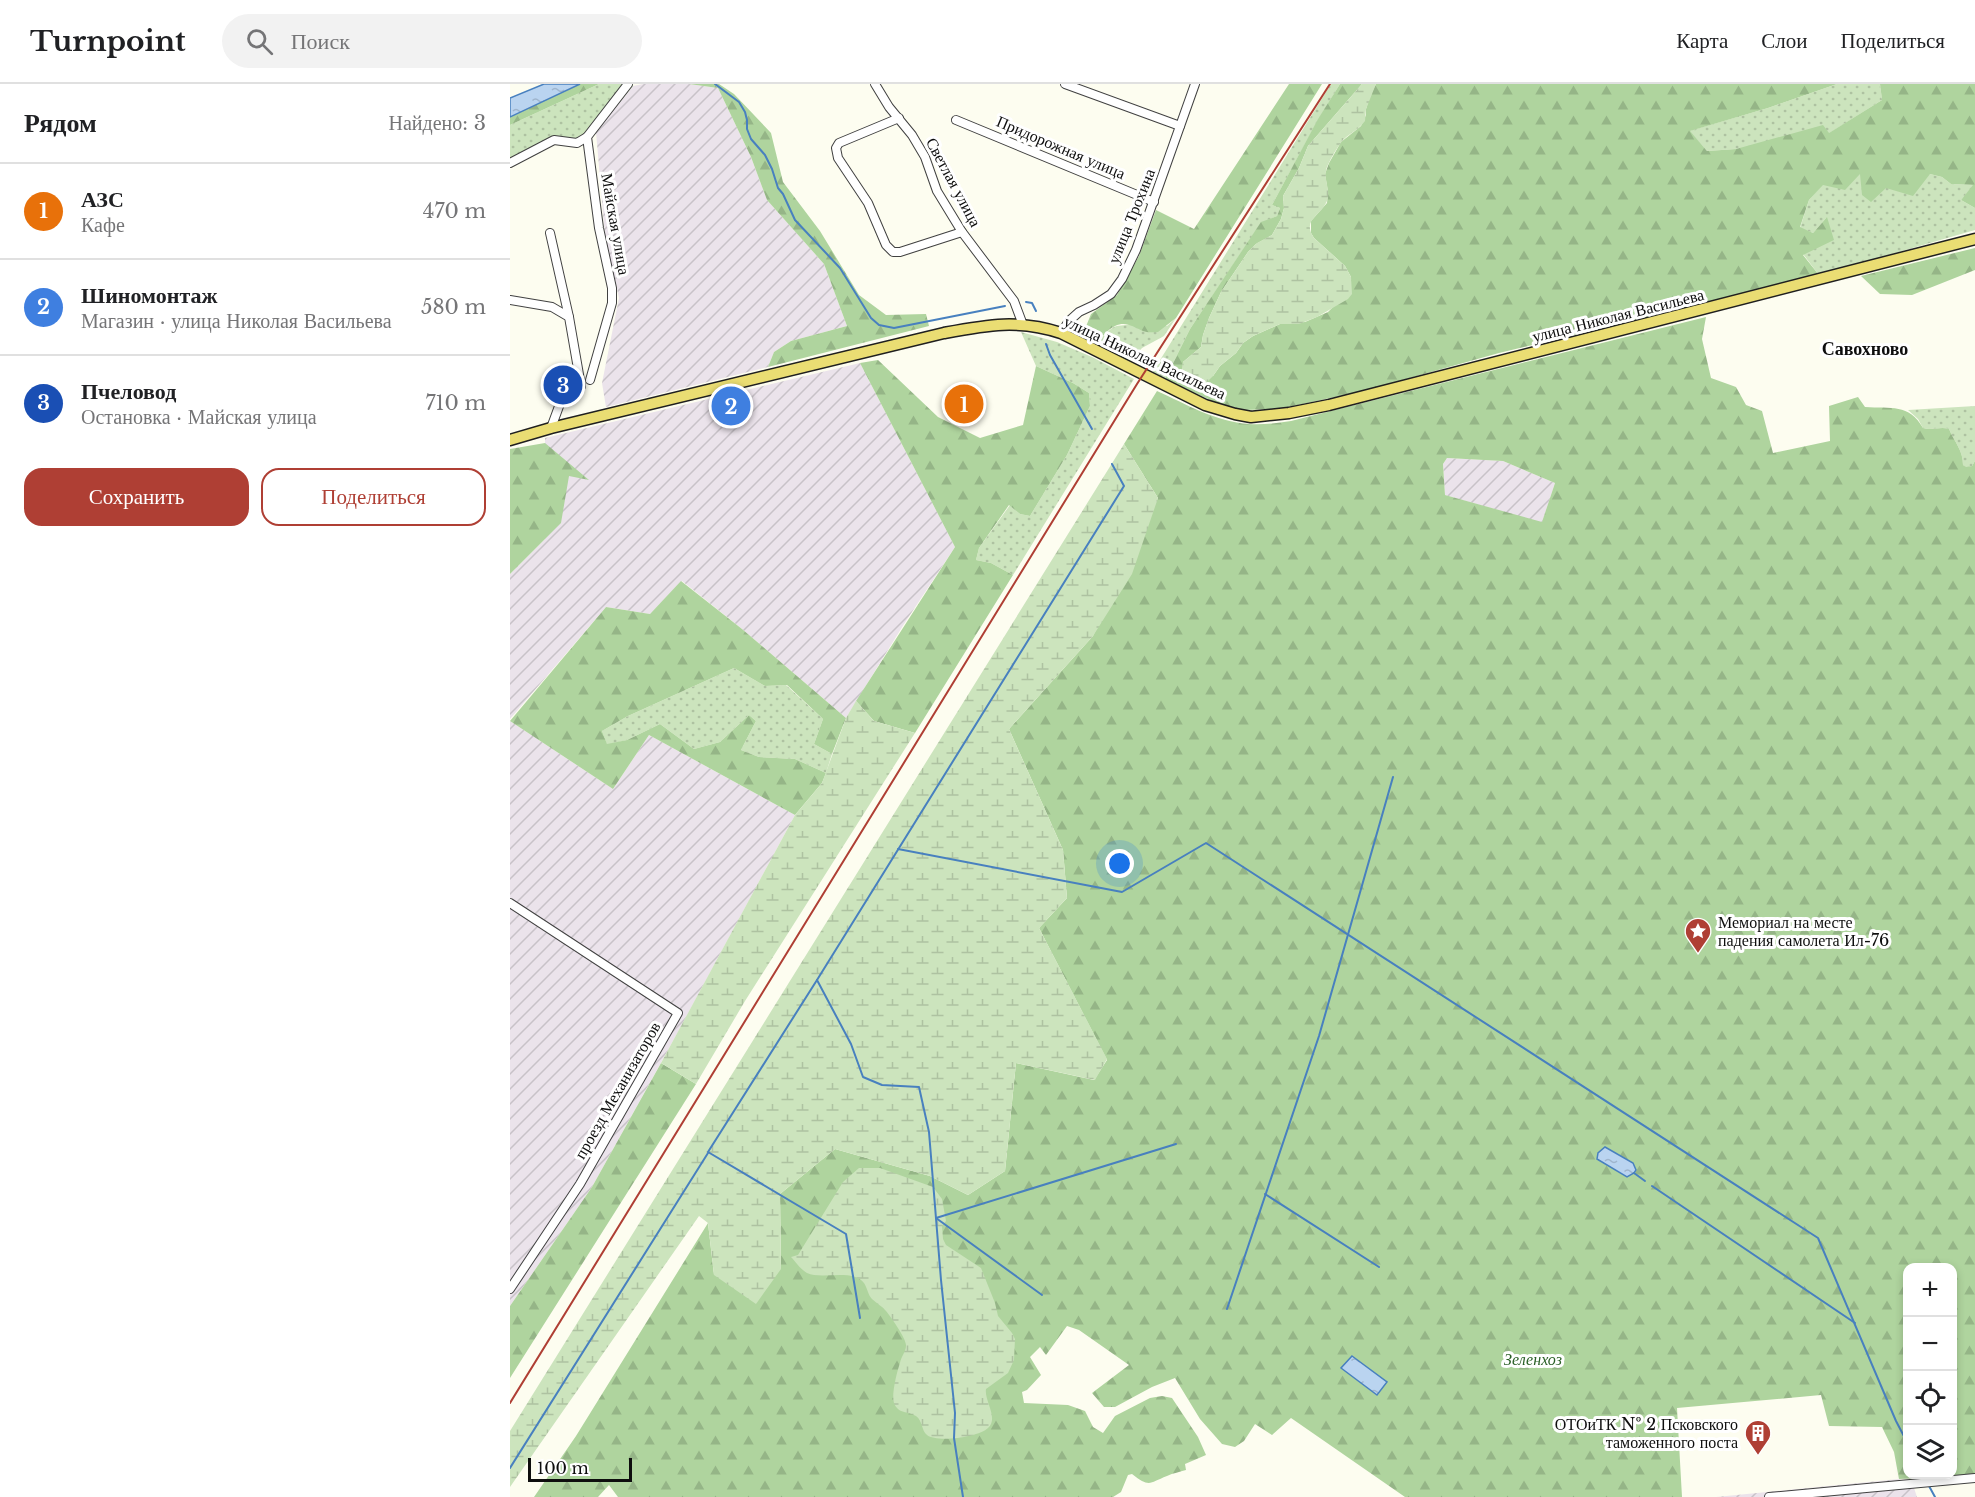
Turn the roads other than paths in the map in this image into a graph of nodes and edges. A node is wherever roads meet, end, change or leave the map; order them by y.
1 (628, 84) edge
2 (875, 84) edge
3 (1065, 84) edge
4 (1195, 84) edge
5 (899, 118) junction
6 (956, 120) dead end
7 (1180, 126) junction
8 (587, 137) junction
9 (510, 163) edge
10 (1154, 202) junction
11 (962, 232) junction
12 (550, 233) dead end
13 (1975, 239) edge
14 (510, 300) edge
15 (569, 317) junction
16 (1023, 325) junction
17 (1061, 333) junction
18 (590, 380) dead end
19 (550, 428) junction
20 (510, 440) edge
21 (510, 903) edge
22 (510, 1288) edge
23 (1975, 1478) edge
24 (1769, 1497) edge

1 - 8 street
2 - 5 street, Светлая улица
3 - 7 street
4 - 7 street, улица Трохина
5 - 11 street, Светлая улица
5 - 11 street
6 - 10 street, Придорожная улица
7 - 10 street, улица Трохина
8 - 9 street
8 - 18 street, Майская улица
10 - 17 street, улица Трохина
11 - 16 street, Светлая улица
12 - 15 street
13 - 17 main road, улица Николая Васильева
14 - 15 street
15 - 19 street
16 - 17 main road, улица Николая Васильева
16 - 19 main road, улица Николая Васильева
19 - 20 main road, улица Николая Васильева
21 - 22 street, проезд Механизаторов
23 - 24 street

